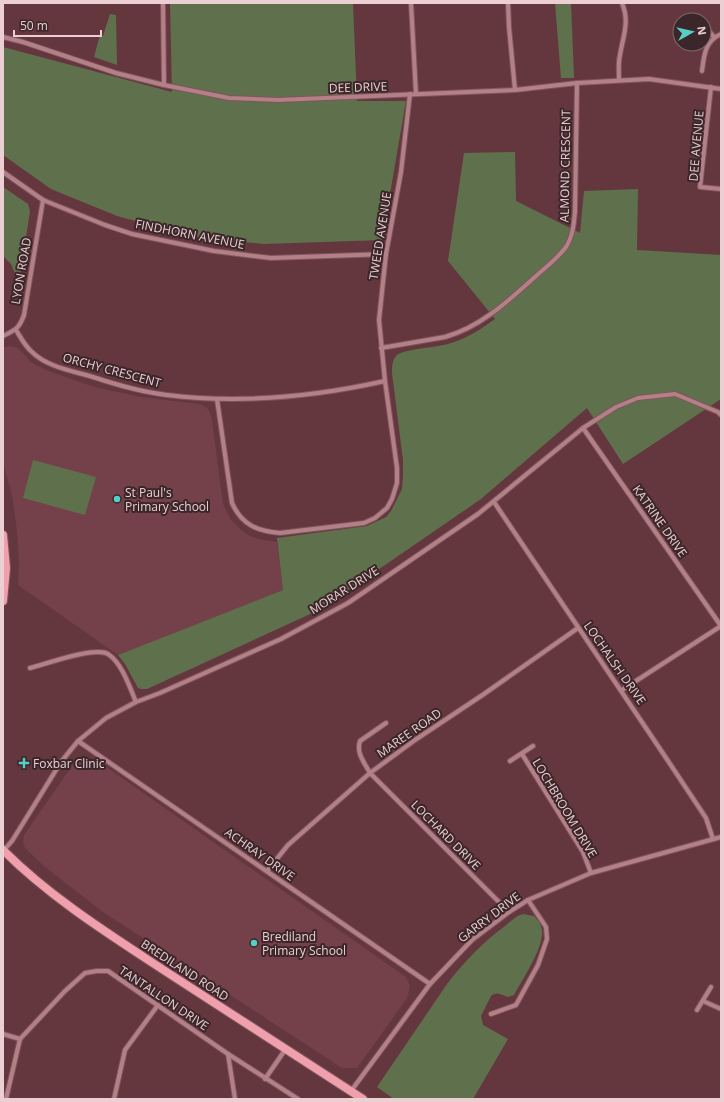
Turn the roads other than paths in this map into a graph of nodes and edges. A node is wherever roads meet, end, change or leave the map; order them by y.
1 (163, 3) edge
2 (411, 3) edge
3 (508, 3) edge
4 (622, 3) edge
5 (721, 34) edge
6 (712, 35) edge
7 (3, 36) edge
8 (714, 37) junction
9 (702, 71) dead end
10 (619, 80) junction
11 (577, 83) junction
12 (164, 86) junction
13 (711, 87) junction
14 (721, 89) edge
15 (515, 90) junction
16 (410, 94) junction
17 (416, 94) junction
18 (3, 172) edge
19 (721, 189) edge
20 (43, 200) junction
21 (386, 254) junction
22 (16, 330) junction
23 (3, 336) edge
24 (381, 348) junction
25 (385, 381) junction
26 (217, 399) junction
27 (721, 415) edge
28 (583, 428) junction
29 (494, 502) junction
30 (3, 535) edge
31 (3, 601) edge
32 (721, 626) edge
33 (578, 628) junction
34 (30, 668) dead end
35 (622, 690) junction
36 (136, 702) junction
37 (386, 723) dead end
38 (78, 741) junction
39 (533, 746) dead end
40 (522, 754) junction
41 (510, 761) dead end
42 (370, 773) junction
43 (721, 837) edge
44 (713, 839) junction
45 (3, 850) edge
46 (267, 871) junction
47 (591, 873) junction
48 (528, 900) junction
49 (509, 912) junction
50 (430, 984) junction
51 (711, 987) dead end
52 (703, 1001) junction
53 (158, 1005) junction
54 (721, 1009) edge
55 (697, 1010) dead end
56 (491, 1014) dead end
57 (3, 1034) edge
58 (20, 1039) junction
59 (285, 1050) junction
60 (228, 1054) junction
61 (265, 1079) junction
62 (351, 1092) junction
63 (6, 1099) edge
64 (114, 1099) edge
65 (235, 1099) edge
66 (298, 1099) edge
67 (363, 1099) edge

1 - 12 street
2 - 17 street
3 - 15 street
4 - 10 street
5 - 8 street
6 - 8 street
7 - 12 street, DEE DRIVE
8 - 9 street
10 - 11 street, DEE DRIVE
10 - 13 street, DEE DRIVE
11 - 15 street, DEE DRIVE
11 - 24 street, ALMOND CRESCENT
12 - 16 street, DEE DRIVE
13 - 14 street, DEE DRIVE
13 - 19 street, DEE AVENUE
15 - 17 street, DEE DRIVE
16 - 17 street, DEE DRIVE
16 - 21 street, TWEED AVENUE
18 - 20 street, FINDHORN AVENUE
20 - 21 street, FINDHORN AVENUE
20 - 22 street, LYON ROAD
21 - 24 street, TWEED AVENUE
22 - 23 street
22 - 26 street, ORCHY CRESCENT
24 - 25 street, TWEED AVENUE
25 - 26 street, ORCHY CRESCENT
25 - 26 street, TWEED AVENUE
27 - 28 street, MORAR DRIVE
28 - 29 street, MORAR DRIVE
28 - 32 street, KATRINE DRIVE
29 - 33 street, LOCHALSH DRIVE
29 - 36 street, MORAR DRIVE
30 - 31 street
32 - 35 street
33 - 35 street, LOCHALSH DRIVE
33 - 42 street, MAREE ROAD
34 - 36 street
35 - 44 street, LOCHALSH DRIVE
36 - 38 street, MORAR DRIVE
37 - 42 street, LOCHARD DRIVE
38 - 45 street, MORAR DRIVE
38 - 46 street, ACHRAY DRIVE
39 - 40 street, LOCHBROOM DRIVE
40 - 41 street, LOCHBROOM DRIVE
40 - 47 street, LOCHBROOM DRIVE
42 - 46 street, MAREE ROAD
42 - 49 street, LOCHARD DRIVE
43 - 44 street, GARRY DRIVE
44 - 47 street, GARRY DRIVE
45 - 59 street, BREDILAND ROAD
46 - 50 street, ACHRAY DRIVE
47 - 48 street, GARRY DRIVE
48 - 49 street, GARRY DRIVE
48 - 56 street
49 - 50 street, GARRY DRIVE
50 - 62 street, GARRY DRIVE
51 - 52 street
52 - 54 street
52 - 55 street
53 - 58 street, TANTALLON DRIVE
53 - 60 street, TANTALLON DRIVE
53 - 64 street
57 - 58 street
58 - 63 street
59 - 61 street
59 - 62 street, BREDILAND ROAD
60 - 61 street, TANTALLON DRIVE
60 - 65 street
61 - 66 street, TANTALLON DRIVE
62 - 67 street, BREDILAND ROAD

